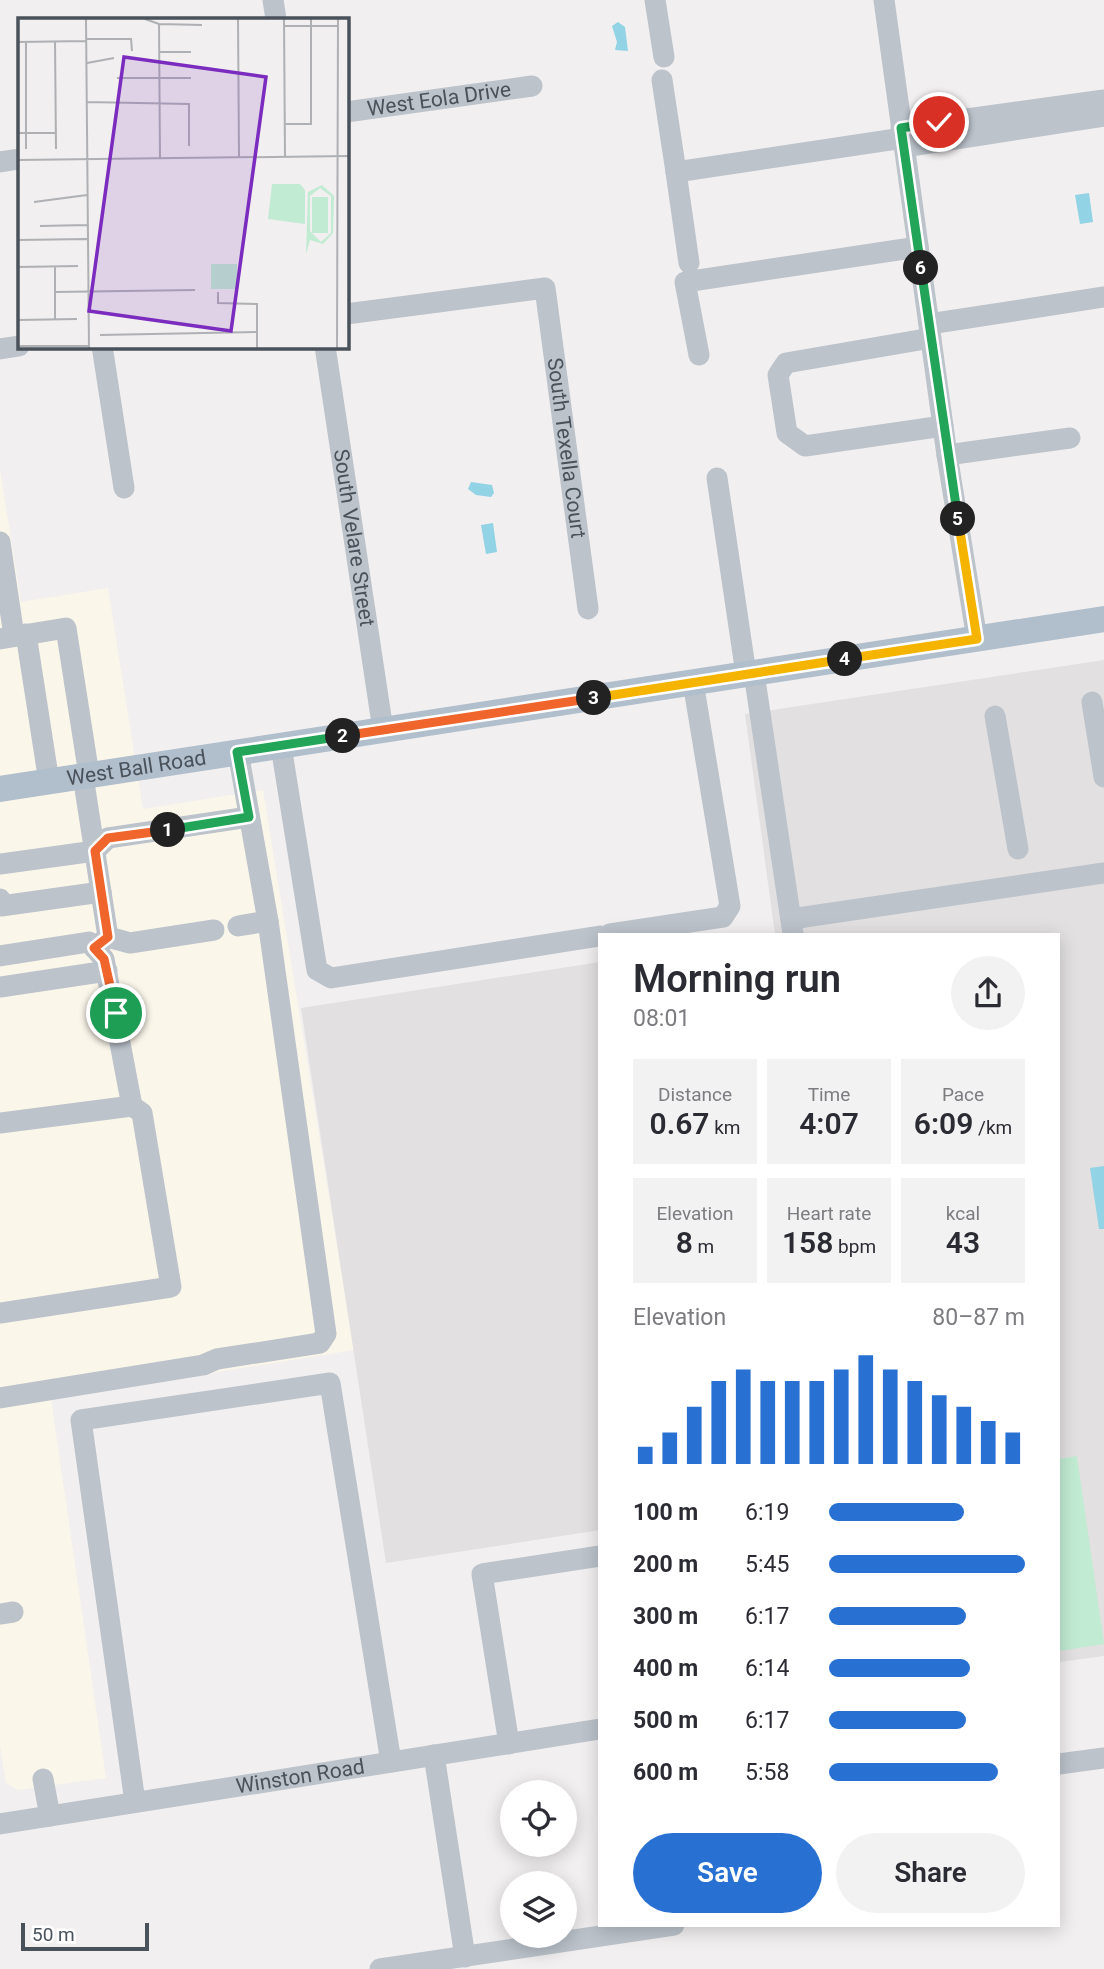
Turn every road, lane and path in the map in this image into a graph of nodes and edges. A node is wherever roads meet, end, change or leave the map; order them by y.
1 (273, 0) edge
2 (655, 0) edge
3 (884, 0) edge
4 (276, 18) edge
5 (664, 57) dead end
6 (662, 80) dead end
7 (532, 86) dead end
8 (1104, 100) edge
9 (348, 112) edge
10 (1104, 116) edge
11 (903, 138) junction
12 (18, 159) edge
13 (0, 162) edge
14 (676, 172) junction
15 (918, 247) junction
16 (689, 263) dead end
17 (1104, 298) edge
18 (348, 314) edge
19 (930, 331) junction
20 (18, 346) edge
21 (102, 348) edge
22 (325, 348) edge
23 (0, 349) edge
24 (699, 355) dead end
25 (943, 426) junction
26 (1070, 438) dead end
27 (947, 455) junction
28 (717, 478) dead end
29 (124, 488) dead end
30 (0, 542) edge
31 (589, 609) dead end
32 (1104, 619) edge
33 (13, 636) edge
34 (977, 639) junction
35 (750, 673) junction
36 (693, 682) junction
37 (1092, 702) dead end
38 (995, 716) dead end
39 (383, 730) junction
40 (281, 746) junction
41 (237, 752) junction
42 (86, 776) junction
43 (1104, 777) edge
44 (49, 782) junction
45 (0, 789) edge
46 (249, 817) junction
47 (1018, 849) dead end
48 (95, 851) junction
49 (0, 864) edge
50 (1104, 873) edge
51 (101, 892) junction
52 (0, 899) edge
53 (268, 921) junction
54 (238, 926) dead end
55 (792, 927) edge
56 (214, 930) dead end
57 (617, 933) edge
58 (598, 936) edge
59 (101, 942) junction
60 (0, 956) edge
61 (107, 971) junction
62 (0, 987) edge
63 (132, 1106) junction
64 (0, 1123) edge
65 (0, 1313) edge
66 (0, 1398) edge
67 (598, 1556) edge
68 (598, 1729) edge
69 (509, 1744) junction
70 (434, 1755) junction
71 (1104, 1758) edge
72 (391, 1762) junction
73 (1060, 1764) edge
74 (43, 1779) dead end
75 (135, 1802) junction
76 (50, 1816) junction
77 (0, 1824) edge
78 (661, 1927) edge
79 (465, 1957) junction
80 (380, 1969) edge

1 - 4 street
2 - 5 street
3 - 11 street
6 - 14 street
7 - 9 street, West Eola Drive
8 - 11 street
10 - 11 street
11 - 14 street
11 - 15 street
12 - 13 street
14 - 16 street
15 - 19 street
15 - 24 street
17 - 19 street
18 - 31 street, South Texella Court
19 - 25 street
19 - 25 street
20 - 23 street
21 - 29 street
22 - 39 street, South Velare Street
25 - 27 street
26 - 27 street
27 - 34 street
28 - 35 street
30 - 33 street
32 - 34 main road, West Ball Road
33 - 42 street
33 - 44 street
34 - 35 main road, West Ball Road
35 - 36 main road, West Ball Road
35 - 55 street
36 - 39 main road, West Ball Road
36 - 57 street
37 - 43 street
38 - 47 street
39 - 40 main road, West Ball Road
40 - 41 main road, West Ball Road
40 - 58 street
41 - 42 main road, West Ball Road
41 - 46 street
42 - 44 main road, West Ball Road
42 - 48 street
44 - 45 main road, West Ball Road
46 - 48 street
46 - 53 street
48 - 49 street
48 - 51 street
50 - 55 street
51 - 52 street
51 - 59 street
53 - 54 street
53 - 66 street
56 - 59 street
59 - 60 street
59 - 61 street
61 - 62 street
61 - 63 street
63 - 64 street
63 - 65 street
67 - 69 street
68 - 69 street, Winston Road
69 - 70 street, Winston Road
70 - 72 street, Winston Road
70 - 79 street
71 - 73 street
72 - 75 street, Winston Road
72 - 75 street
74 - 76 street
75 - 76 street, Winston Road
76 - 77 street, Winston Road
78 - 79 street
79 - 80 street

